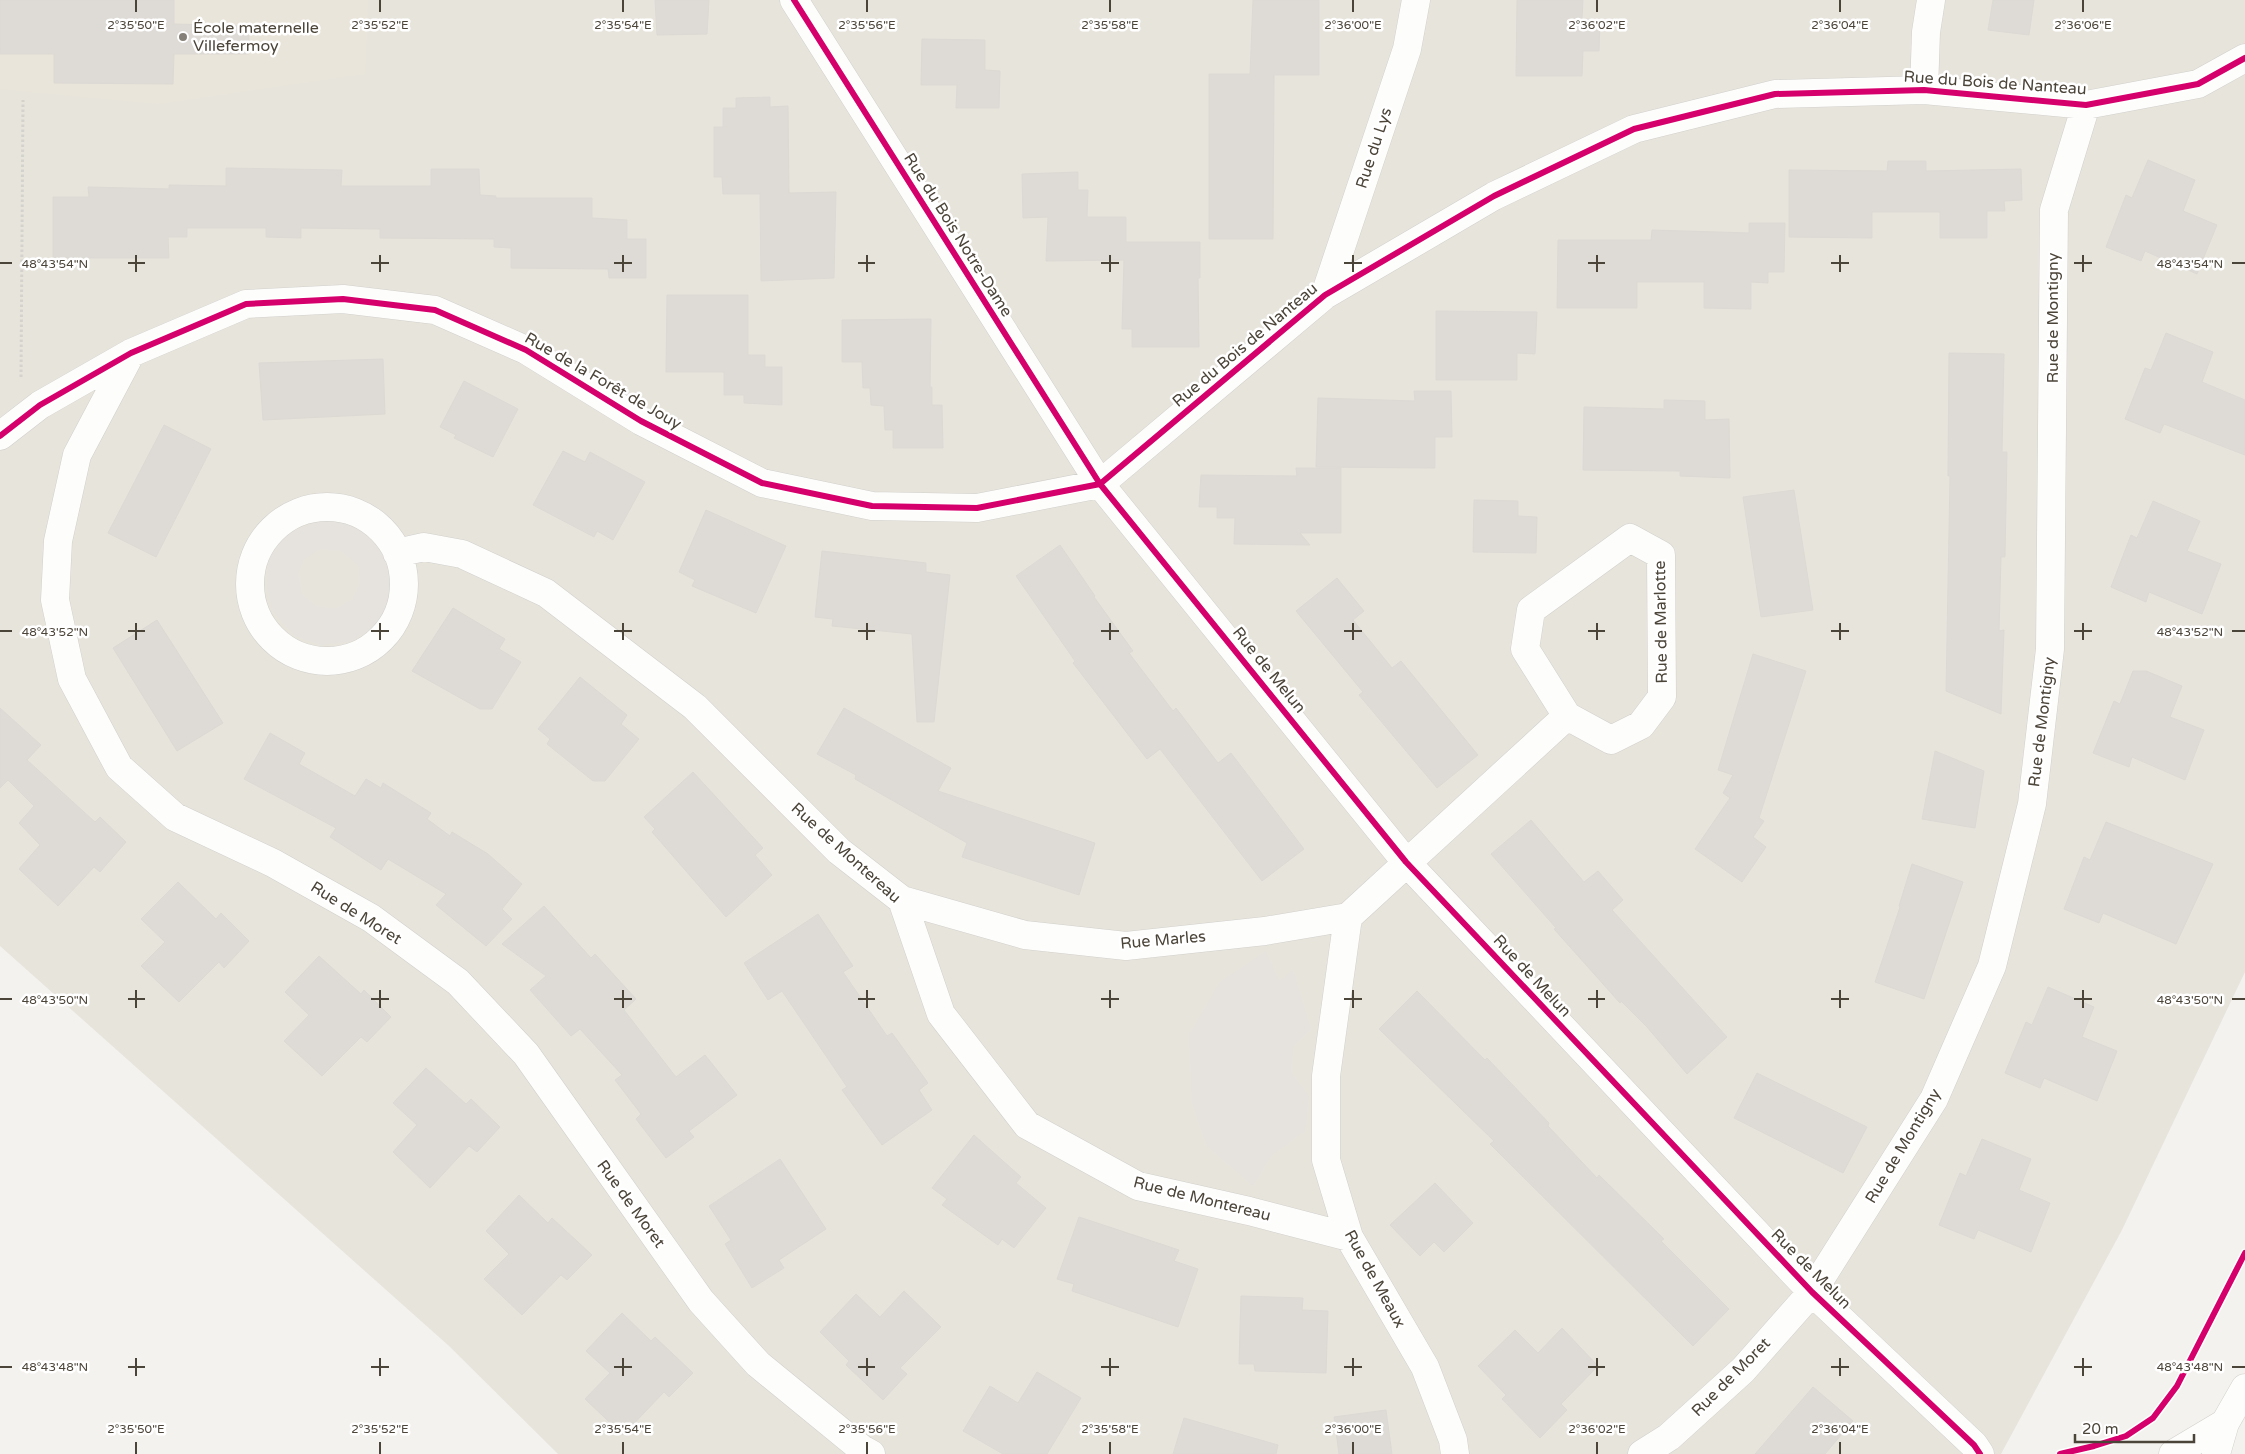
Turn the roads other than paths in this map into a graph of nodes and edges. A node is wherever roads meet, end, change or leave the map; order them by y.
1 (794, 0) edge
2 (1416, 0) edge
3 (1931, 0) edge
4 (2245, 58) edge
5 (1924, 90) junction
6 (2086, 105) junction
7 (1325, 295) junction
8 (131, 353) junction
9 (0, 436) edge
10 (1100, 484) junction
11 (398, 553) junction
12 (1567, 716) junction
13 (1406, 862) junction
14 (902, 900) junction
15 (1348, 917) junction
16 (1349, 1237) junction
17 (1812, 1292) junction
18 (2245, 1388) edge
19 (2225, 1423) junction
20 (1983, 1451) edge
21 (871, 1454) edge
22 (1455, 1454) edge
23 (1642, 1454) edge
24 (2174, 1454) edge
25 (2216, 1454) edge

1 - 10 street, Rue du Bois Notre-Dame
2 - 7 street, Rue du Lys
3 - 5 street
4 - 6 street, Rue du Bois de Nanteau
5 - 6 street, Rue du Bois de Nanteau
5 - 7 street, Rue du Bois de Nanteau
6 - 17 street, Rue de Montigny
7 - 10 street, Rue du Bois de Nanteau
8 - 9 street, Rue de la Forêt de Jouy
8 - 10 street, Rue de la Forêt de Jouy
8 - 21 street, Rue de Moret
10 - 13 street, Rue de Melun
11 - 11 street
11 - 14 street, Rue de Montereau
12 - 12 street, Rue de Marlotte
12 - 13 street
13 - 15 street
13 - 17 street, Rue de Melun
14 - 15 street, Rue Marles
14 - 16 street, Rue de Montereau
15 - 16 street, Rue de Meaux
16 - 22 street, Rue de Meaux
17 - 20 street, Rue de Melun
17 - 23 street, Rue de Moret
18 - 19 street
19 - 24 street
19 - 25 street

